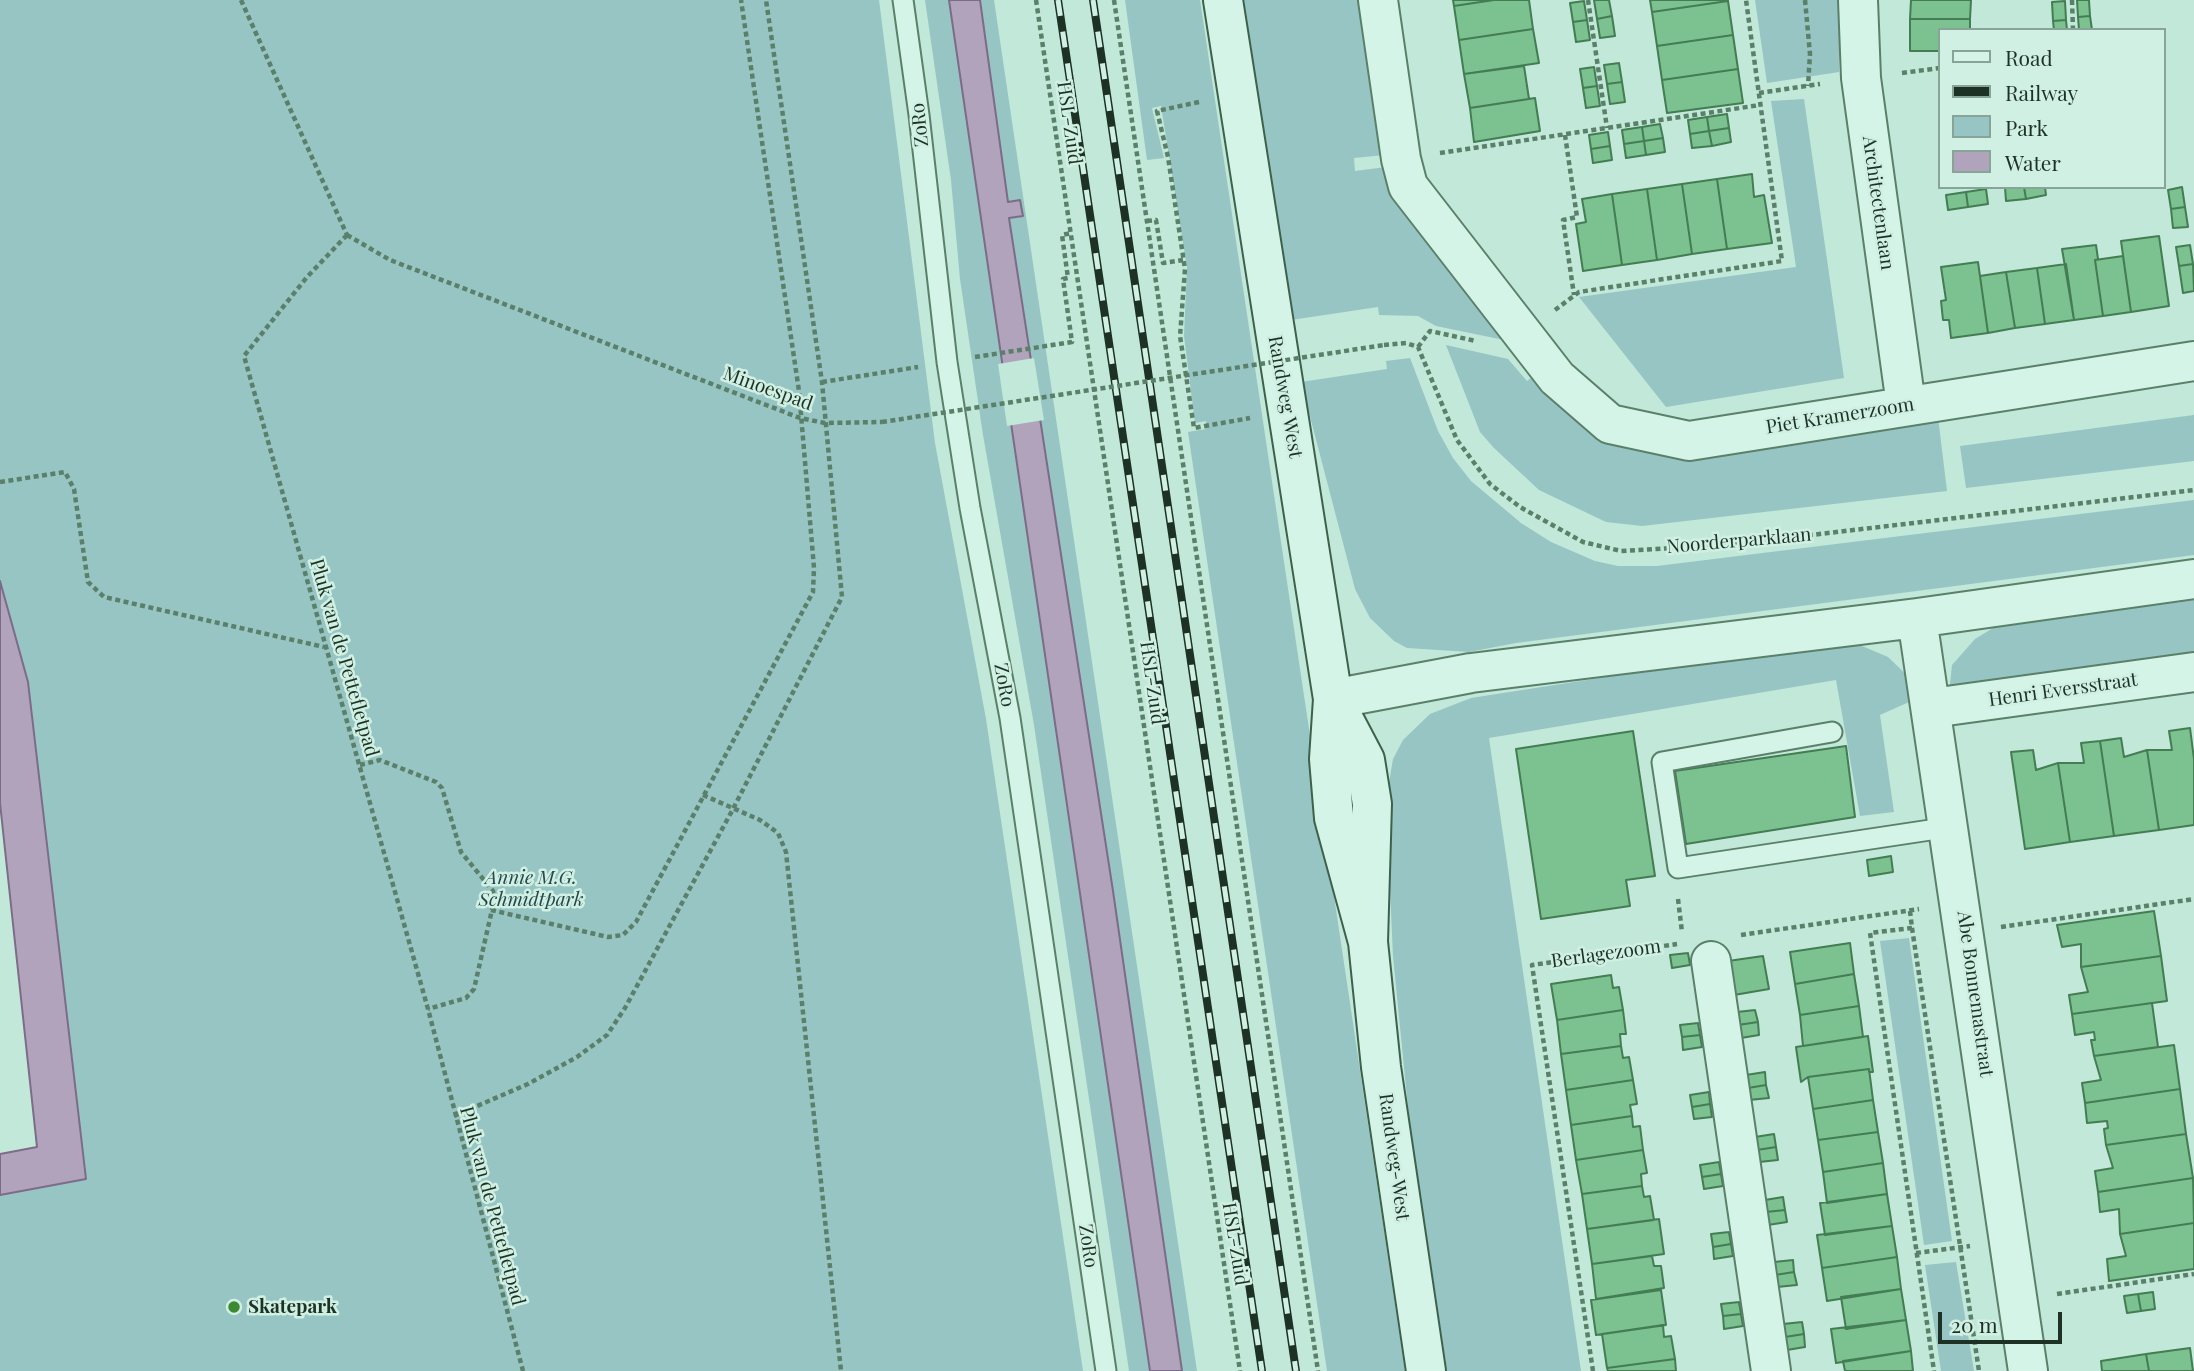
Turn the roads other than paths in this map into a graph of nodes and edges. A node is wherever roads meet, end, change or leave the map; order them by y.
1 (903, 0) edge
2 (1223, 0) edge
3 (1378, 0) edge
4 (1858, 0) edge
5 (2194, 360) edge
6 (1906, 405) junction
7 (2194, 579) edge
8 (1917, 618) junction
9 (2194, 672) edge
10 (1333, 699) junction
11 (1932, 708) junction
12 (1832, 732) dead end
13 (1950, 827) junction
14 (1368, 942) joint
15 (1710, 947) road end
16 (1106, 1371) edge
17 (1426, 1371) edge
18 (1771, 1371) edge
19 (2028, 1371) edge

1 - 16 lane, ZoRo
2 - 10 street, Randweg West
3 - 6 street, Piet Kramerzoom
4 - 6 street, Architectenlaan
5 - 6 street, Piet Kramerzoom
7 - 8 street
8 - 10 street
8 - 11 street, Abe Bonnemastraat
9 - 11 street, Henri Eversstraat
10 - 14 street, Randweg West
11 - 13 street, Abe Bonnemastraat
12 - 13 lane
13 - 19 street, Abe Bonnemastraat
14 - 17 street, Randweg-West
15 - 18 street

